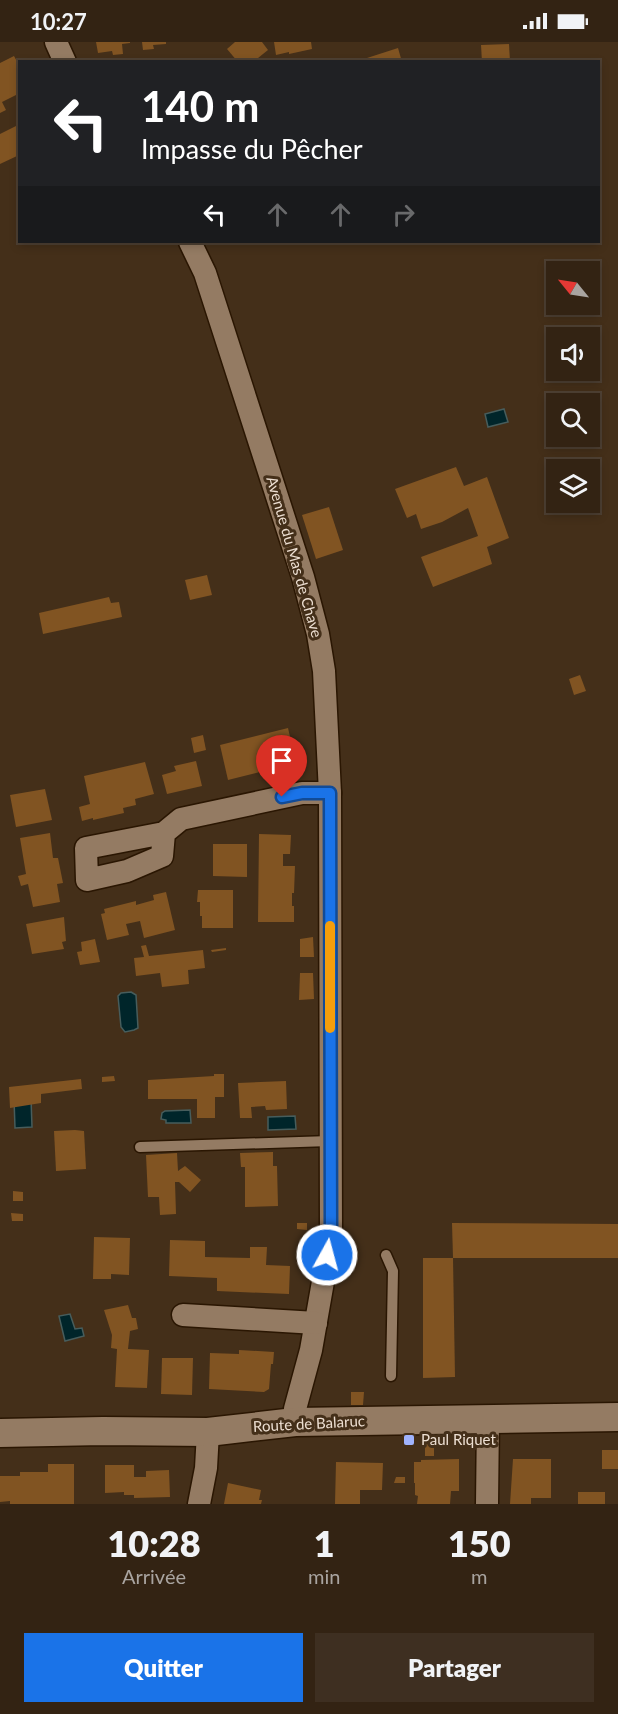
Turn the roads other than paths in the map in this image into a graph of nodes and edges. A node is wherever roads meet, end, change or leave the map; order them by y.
1 (56, 42) edge
2 (64, 60) edge
3 (190, 243) edge
4 (330, 793) junction
5 (164, 833) dead end
6 (330, 1141) junction
7 (140, 1147) dead end
8 (386, 1255) dead end
9 (183, 1315) dead end
10 (316, 1323) junction
11 (391, 1376) dead end
12 (618, 1417) edge
13 (488, 1418) junction
14 (295, 1422) junction
15 (208, 1432) junction
16 (0, 1433) edge
17 (198, 1504) edge
18 (487, 1504) edge

1 - 2 street
3 - 4 street, Avenue du Mas de Chave
4 - 5 street
4 - 6 street, Avenue du Mas de Chave
6 - 7 lane
6 - 10 street, Avenue du Mas de Chave
8 - 11 lane
9 - 10 street
10 - 14 street, Avenue du Mas de Chave
12 - 13 street, Route de Balaruc
13 - 14 street, Route de Balaruc
13 - 18 street
14 - 15 street, Route de Balaruc
15 - 16 street, Route de Balaruc
15 - 17 street

